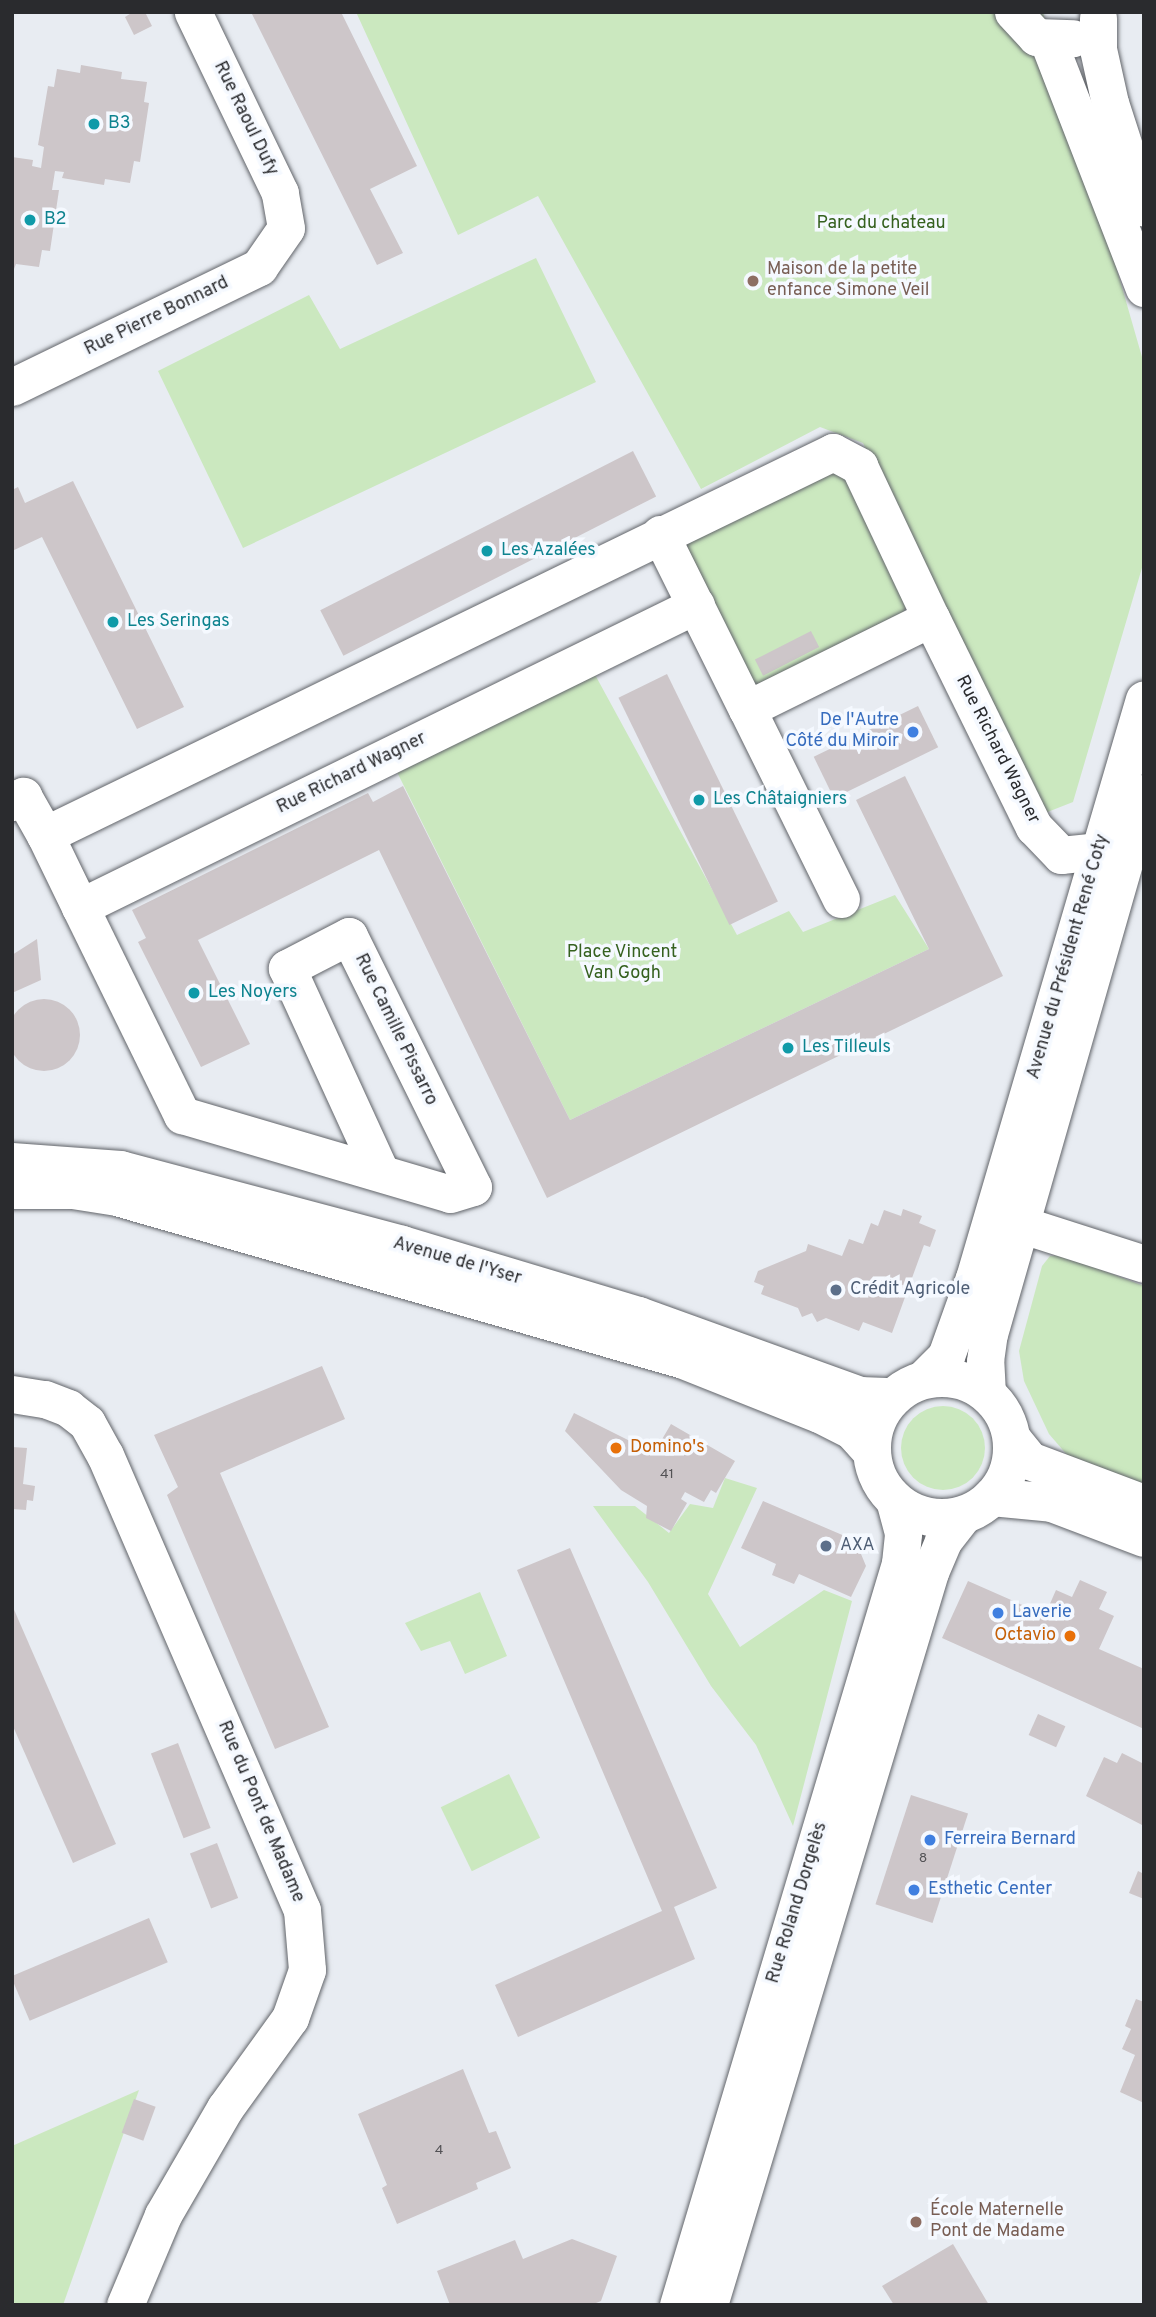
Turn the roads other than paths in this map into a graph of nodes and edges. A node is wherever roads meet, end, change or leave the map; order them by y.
1 (193, 12) edge
2 (1013, 12) edge
3 (1099, 15) edge
4 (1048, 41) junction
5 (1144, 208) edge
6 (286, 228) joint
7 (1144, 288) edge
8 (12, 387) edge
9 (660, 534) junction
10 (695, 605) junction
11 (931, 618) junction
12 (1144, 699) edge
13 (747, 709) junction
14 (1144, 793) edge
15 (12, 802) edge
16 (45, 835) junction
17 (1112, 854) junction
18 (841, 899) dead end
19 (80, 907) junction
20 (12, 1162) edge
21 (380, 1171) junction
22 (12, 1190) edge
23 (1008, 1219) junction
24 (1144, 1264) edge
25 (907, 1389) junction
26 (12, 1394) edge
27 (987, 1394) junction
28 (1012, 1439) junction
29 (872, 1451) junction
30 (894, 1499) junction
31 (1144, 1504) edge
32 (978, 1506) junction
33 (1144, 1538) edge
34 (125, 2305) edge
35 (678, 2305) edge
36 (709, 2305) edge

1 - 6 street, Rue Raoul Dufy
2 - 4 street
3 - 4 street
3 - 5 street
4 - 7 street
6 - 8 street, Rue Pierre Bonnard
9 - 10 street
9 - 11 street, Rue Richard Wagner
9 - 16 street, Rue Richard Wagner
10 - 13 street
10 - 19 street, Rue Richard Wagner
11 - 13 street
11 - 17 street, Rue Richard Wagner
12 - 17 street, Avenue du Président René Coty
13 - 18 street
14 - 17 street, Avenue du Président René Coty
15 - 16 street
16 - 19 street
17 - 23 street, Avenue du Président René Coty
19 - 21 street, Rue Camille Pissarro
20 - 25 main road, Avenue de l'Yser
21 - 21 street, Rue Camille Pissarro
22 - 29 main road, Avenue de l'Yser
23 - 24 street
23 - 25 street, Avenue du Président René Coty
23 - 27 street, Avenue du Président René Coty
25 - 27 main road
25 - 29 main road
26 - 34 street, Rue du Pont de Madame
27 - 28 main road
28 - 31 main road
28 - 32 main road
29 - 30 main road
30 - 32 main road
30 - 35 street, Rue Roland Dorgelès
32 - 33 main road
32 - 36 street, Rue Roland Dorgelès

